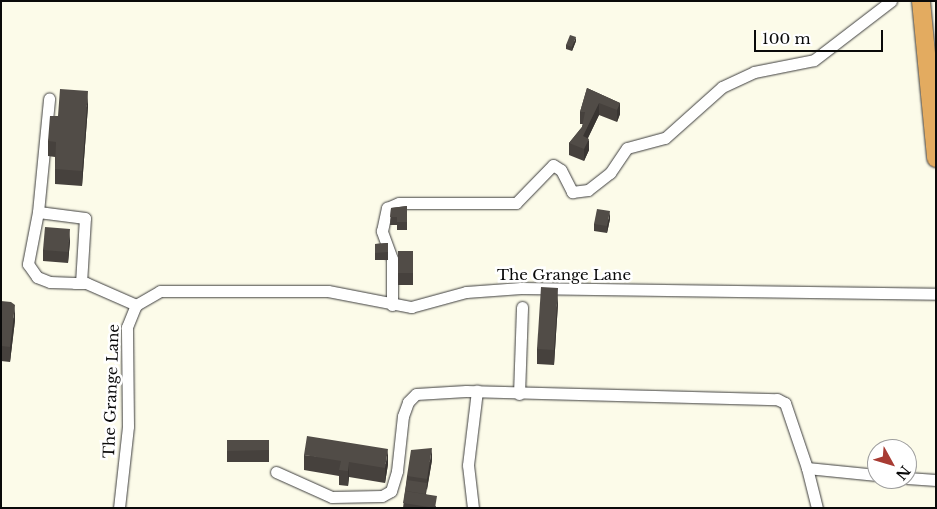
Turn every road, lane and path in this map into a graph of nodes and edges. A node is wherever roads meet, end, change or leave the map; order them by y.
1 (891, 1) edge
2 (921, 1) edge
3 (49, 99) dead end
4 (936, 158) edge
5 (38, 212) junction
6 (81, 283) junction
7 (936, 294) edge
8 (136, 305) junction
9 (392, 305) junction
10 (522, 306) dead end
11 (477, 391) junction
12 (519, 394) junction
13 (807, 468) junction
14 (276, 472) dead end
15 (867, 474) edge
16 (917, 479) edge
17 (936, 480) edge
18 (119, 508) edge
19 (472, 508) edge
20 (817, 508) edge

1 - 9 street
2 - 4 highway
3 - 5 street
5 - 6 street
5 - 6 street
6 - 8 street
7 - 9 street, The Grange Lane
8 - 9 street, The Grange Lane
8 - 18 street, The Grange Lane
10 - 12 street
11 - 12 street
11 - 14 street
11 - 19 street
12 - 13 street
13 - 15 street
13 - 20 street
16 - 17 street

